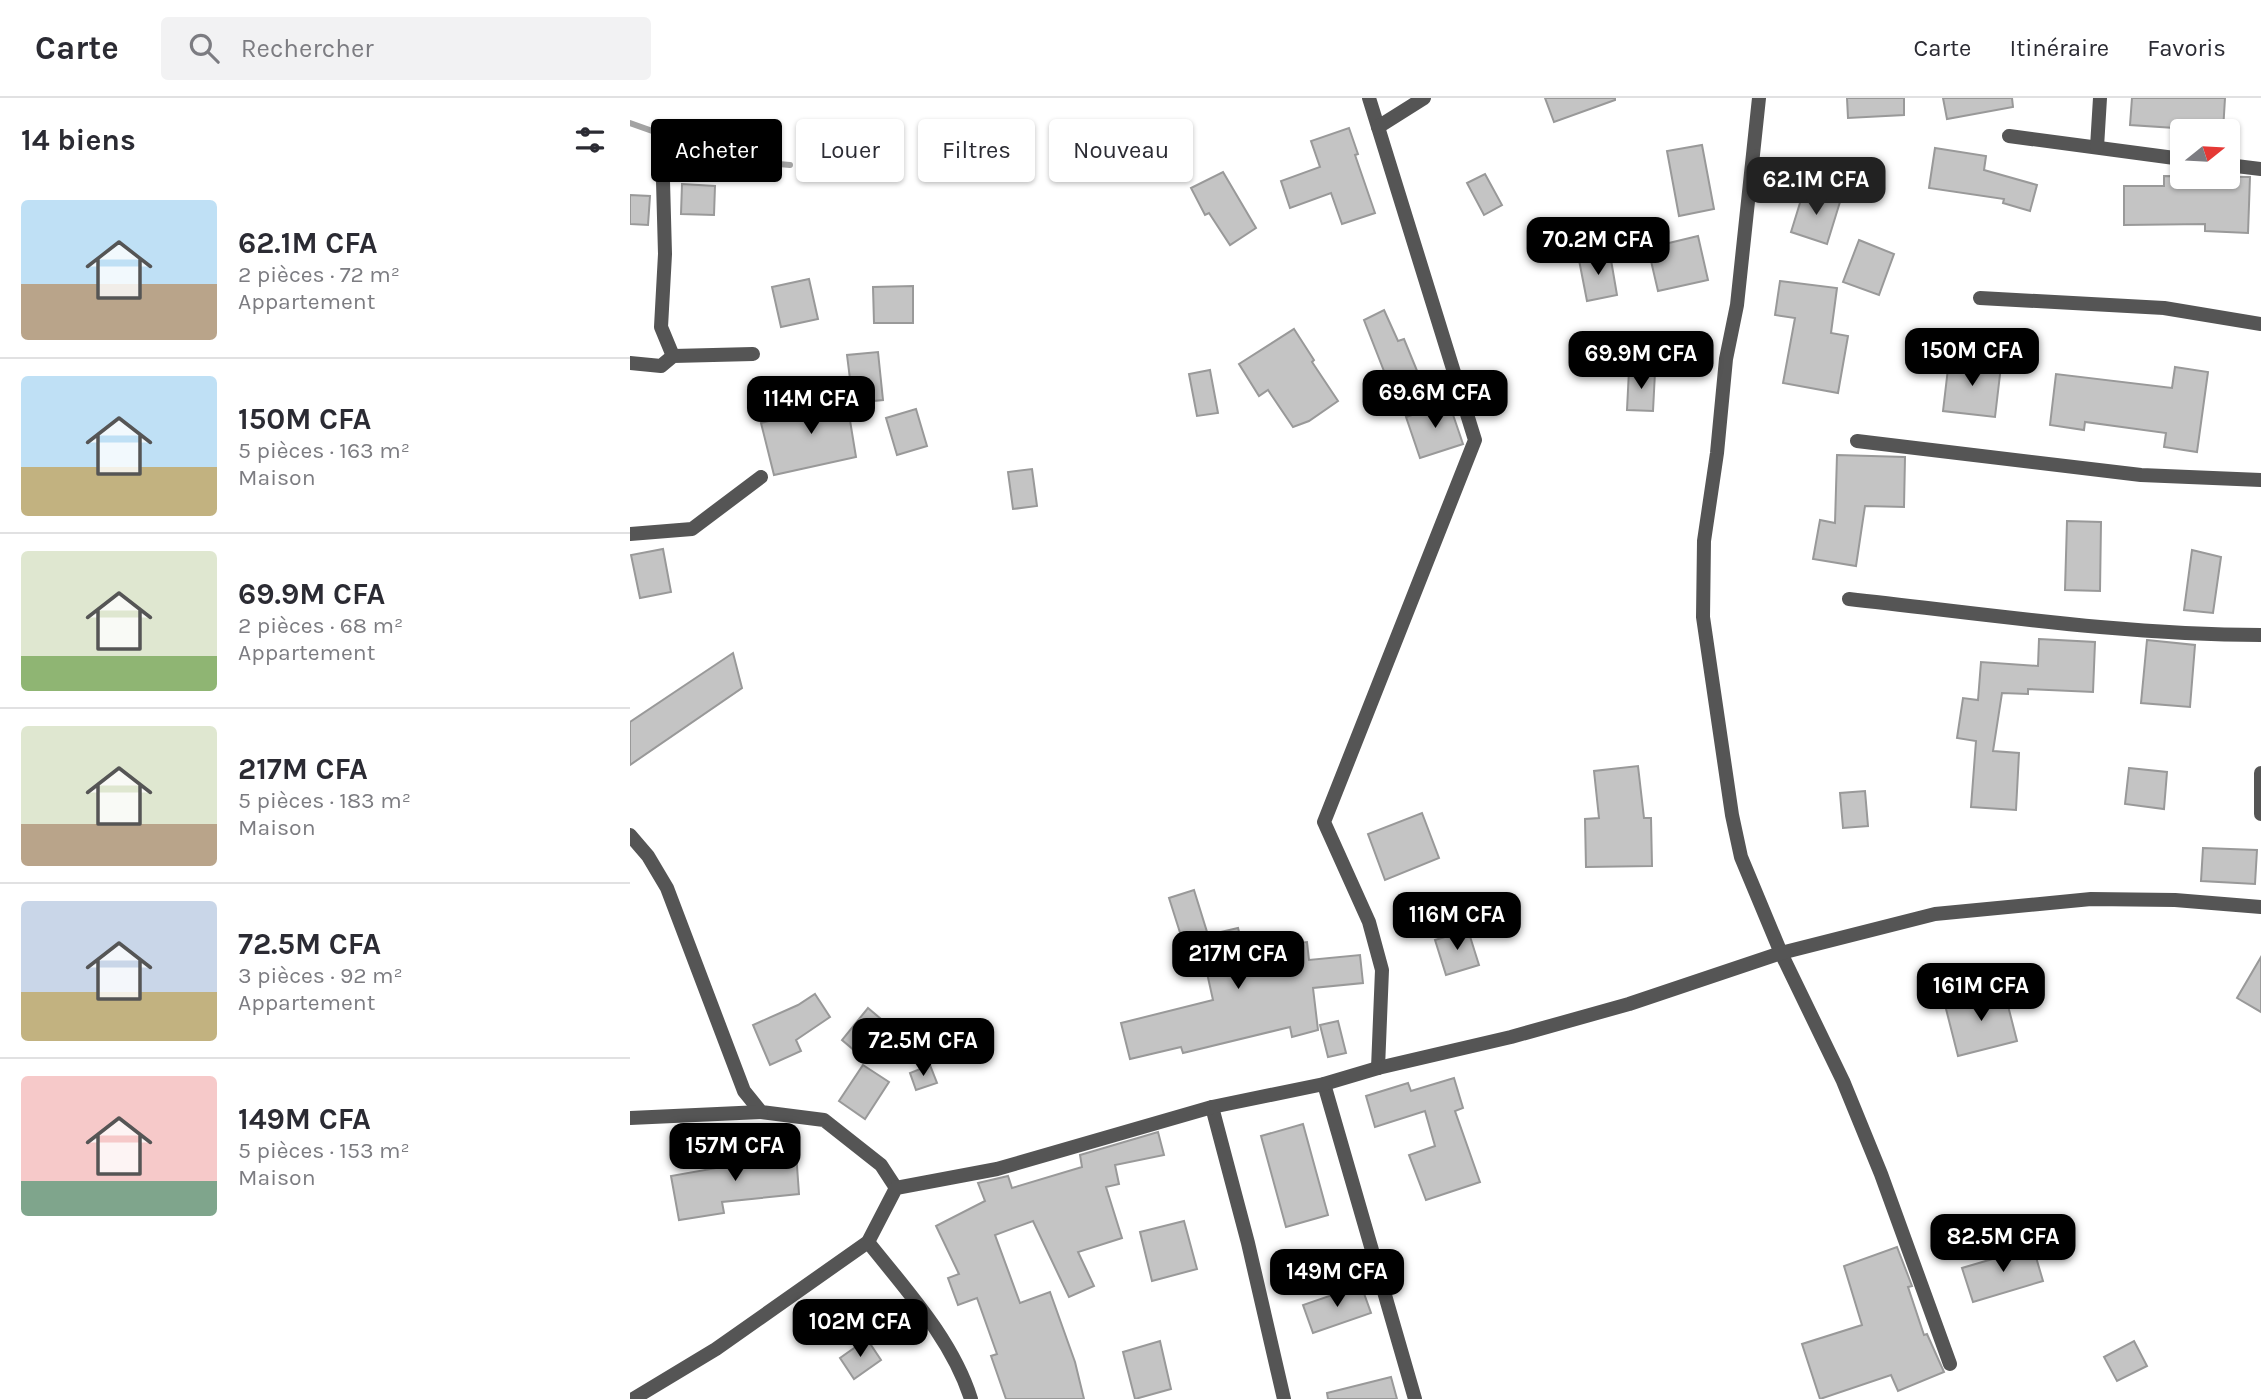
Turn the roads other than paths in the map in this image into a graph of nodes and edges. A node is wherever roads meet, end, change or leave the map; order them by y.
1 (1369, 98) edge
2 (1424, 98) edge
3 (1759, 98) edge
4 (2100, 98) edge
5 (1378, 127) junction
6 (2009, 136) dead end
7 (2097, 147) junction
8 (2170, 157) edge
9 (2240, 166) edge
10 (2261, 169) edge
11 (663, 182) edge
12 (1980, 299) dead end
13 (2261, 324) edge
14 (753, 354) dead end
15 (673, 356) junction
16 (630, 363) edge
17 (1857, 441) dead end
18 (761, 477) dead end
19 (2261, 480) edge
20 (630, 534) edge
21 (1849, 599) dead end
22 (2261, 635) edge
23 (2261, 773) edge
24 (2261, 814) edge
25 (630, 835) edge
26 (2261, 907) edge
27 (1781, 953) junction
28 (1378, 1068) junction
29 (1324, 1084) junction
30 (1212, 1107) junction
31 (761, 1112) junction
32 (630, 1118) edge
33 (896, 1188) junction
34 (867, 1242) junction
35 (1950, 1364) dead end
36 (633, 1399) edge
37 (971, 1399) edge
38 (1284, 1399) edge
39 (1415, 1399) edge

1 - 5 street
2 - 5 street
3 - 27 street
4 - 7 street
5 - 28 street
6 - 7 street
7 - 8 street
9 - 10 street
11 - 15 street
12 - 13 street
14 - 15 street
15 - 16 street
17 - 19 street
18 - 20 street
21 - 22 street
23 - 24 street
25 - 31 street
26 - 27 street
27 - 28 street
27 - 35 street
28 - 29 street
29 - 30 street
29 - 39 street
30 - 33 street
30 - 38 street
31 - 32 street
31 - 33 street
33 - 34 street
34 - 36 street
34 - 37 street

